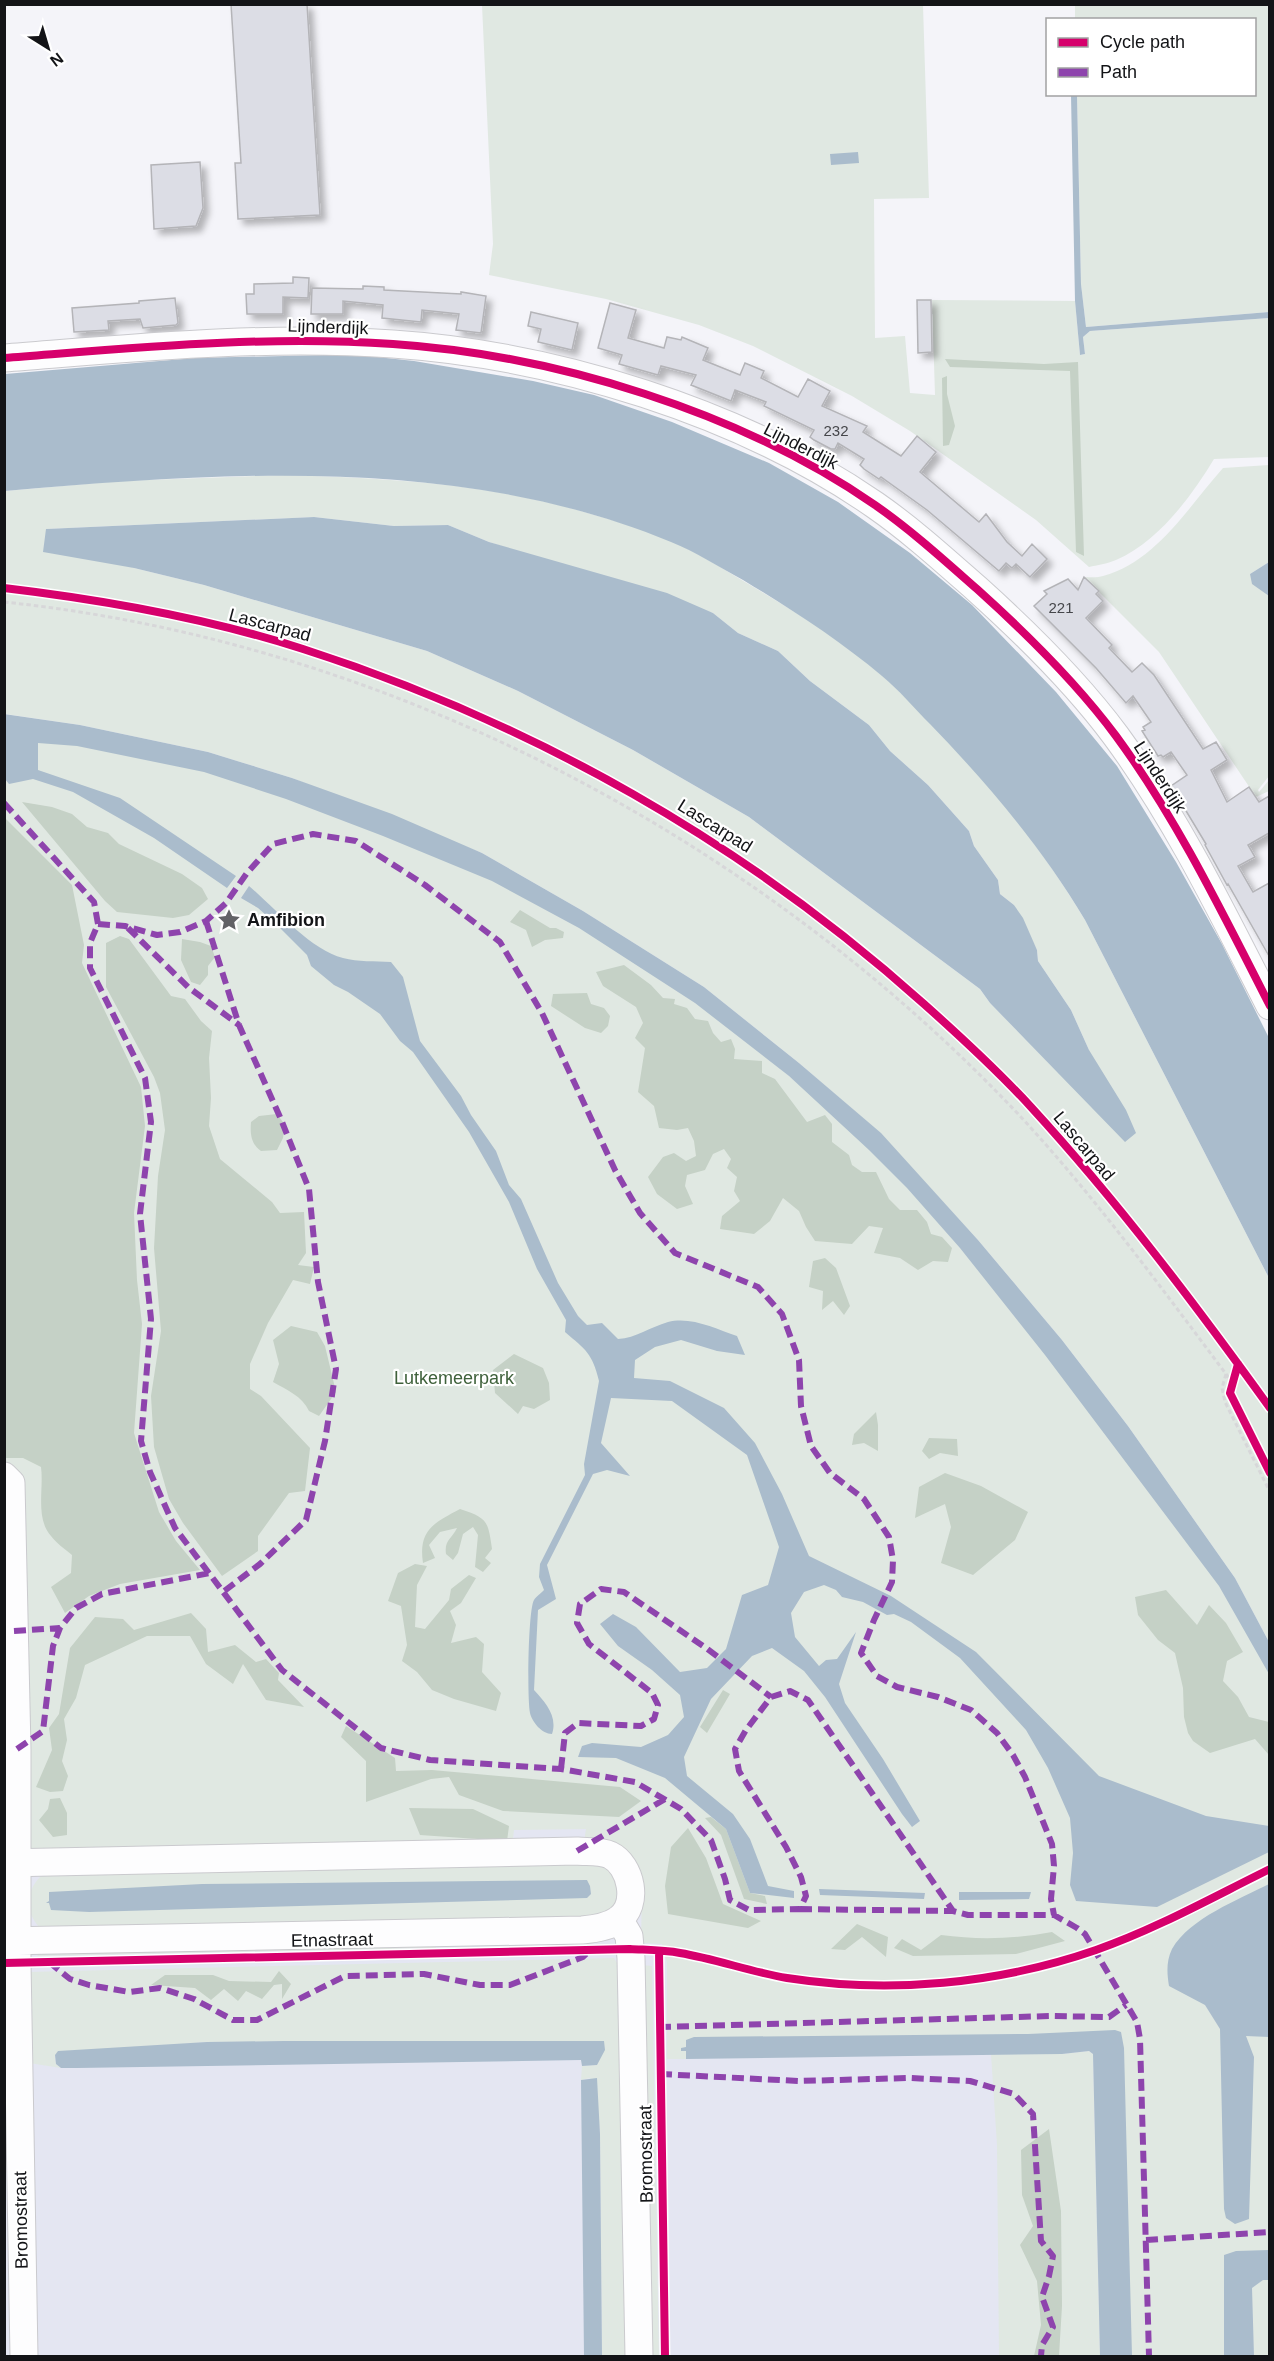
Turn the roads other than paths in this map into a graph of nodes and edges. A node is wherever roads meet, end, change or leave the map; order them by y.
1 (4, 358) edge
2 (1269, 1006) edge
3 (4, 1476) edge
4 (11, 1863) edge
5 (620, 1919) junction
6 (10, 1940) edge
7 (24, 2356) edge
8 (639, 2356) edge

1 - 2 street, Lijnderdijk
3 - 4 street, Bromostraat
4 - 5 street
4 - 6 street, Bromostraat
5 - 6 street, Etnastraat
5 - 8 street, Bromostraat
6 - 7 street, Bromostraat

